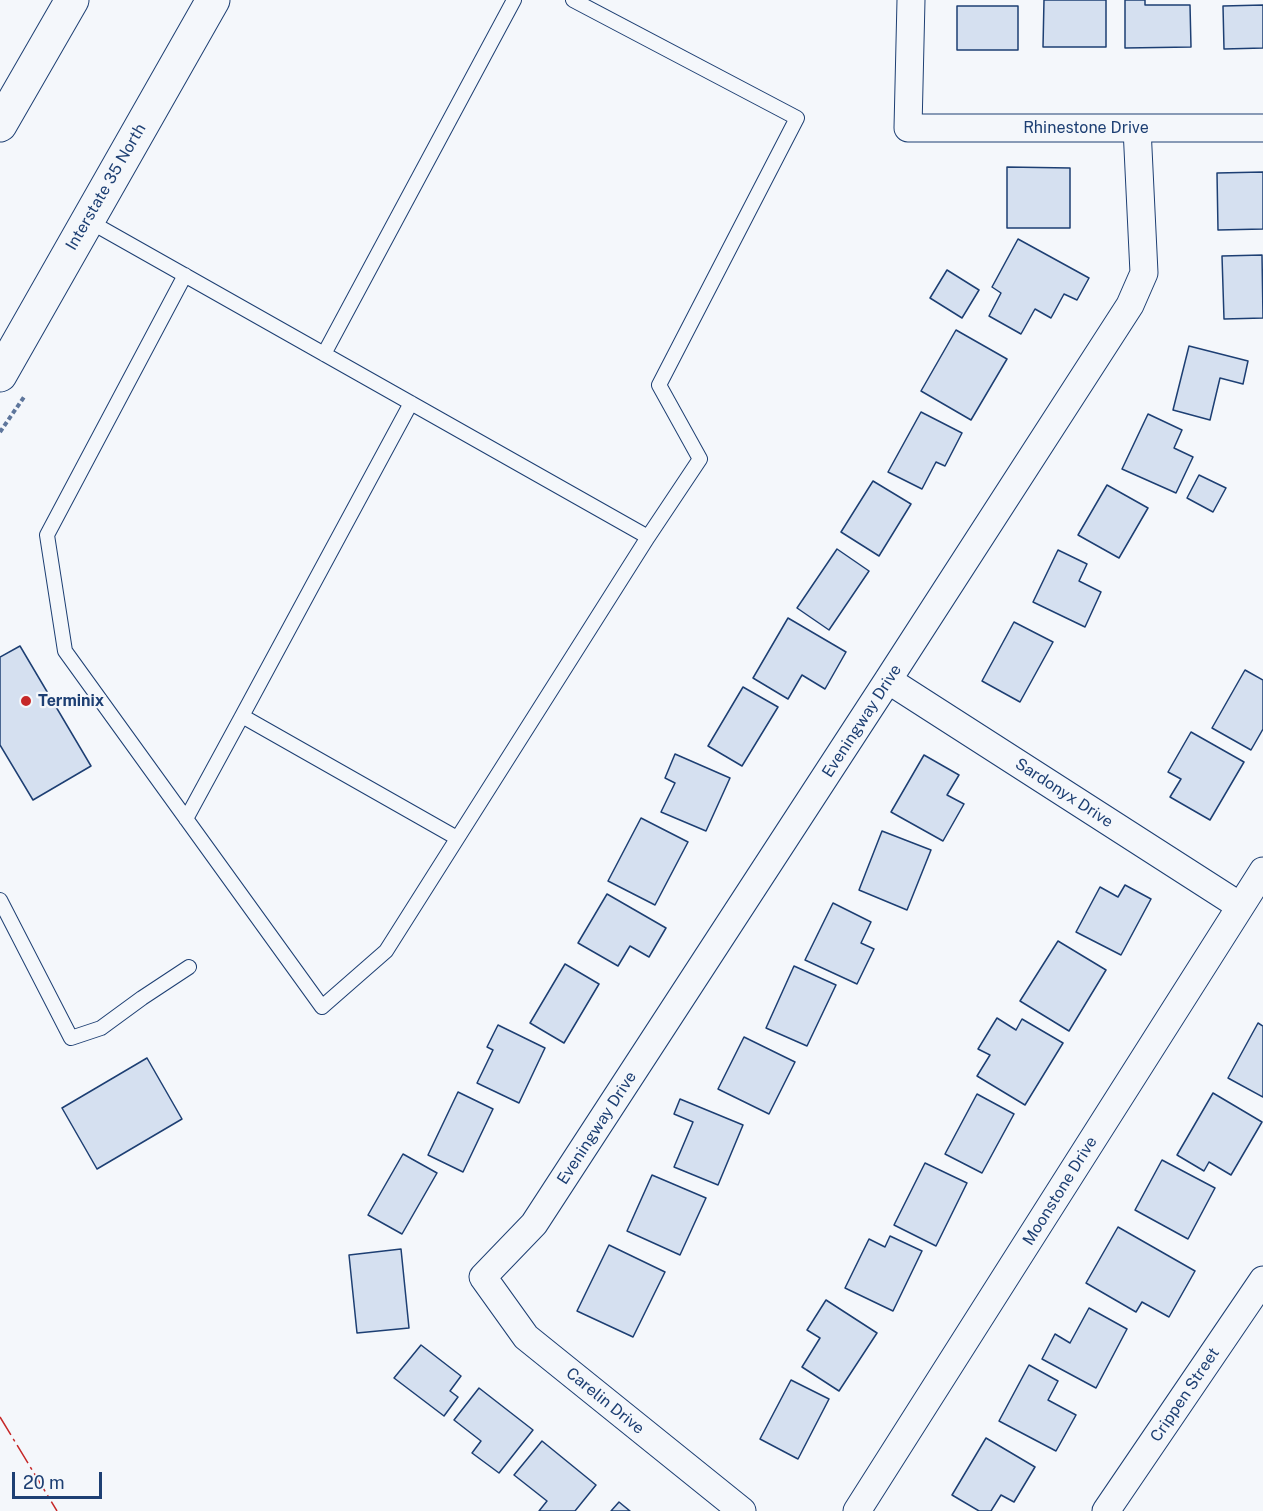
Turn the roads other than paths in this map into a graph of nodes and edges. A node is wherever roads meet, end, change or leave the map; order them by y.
1 (72, 0) edge
2 (213, 0) edge
3 (514, 0) edge
4 (573, 0) edge
5 (911, 0) edge
6 (0, 125) edge
7 (1137, 128) junction
8 (1263, 128) edge
9 (87, 220) junction
10 (184, 275) junction
11 (324, 354) junction
12 (0, 375) edge
13 (411, 403) junction
14 (648, 537) junction
15 (888, 680) junction
16 (242, 716) junction
17 (186, 819) junction
18 (457, 838) junction
19 (1263, 871) edge
20 (0, 900) edge
21 (1240, 906) junction
22 (189, 968) dead end
23 (483, 1277) joint
24 (1263, 1280) edge
25 (742, 1511) edge
26 (857, 1511) edge
27 (1106, 1511) edge

1 - 6 main road
2 - 9 main road, Interstate 35 North
3 - 11 lane
4 - 14 lane
5 - 7 street, Rhinestone Drive
7 - 8 street, Rhinestone Drive
7 - 15 street, Eveningway Drive
9 - 10 lane
9 - 12 main road, Interstate 35 North
10 - 11 lane
10 - 17 lane
11 - 13 lane
13 - 14 lane
13 - 16 lane
14 - 18 lane
15 - 21 street, Sardonyx Drive
15 - 23 street, Eveningway Drive
16 - 17 lane
16 - 18 lane
17 - 18 lane
19 - 21 street, Moonstone Drive
20 - 22 lane
21 - 26 street, Moonstone Drive
23 - 25 street, Carelin Drive
24 - 27 street, Crippen Street

